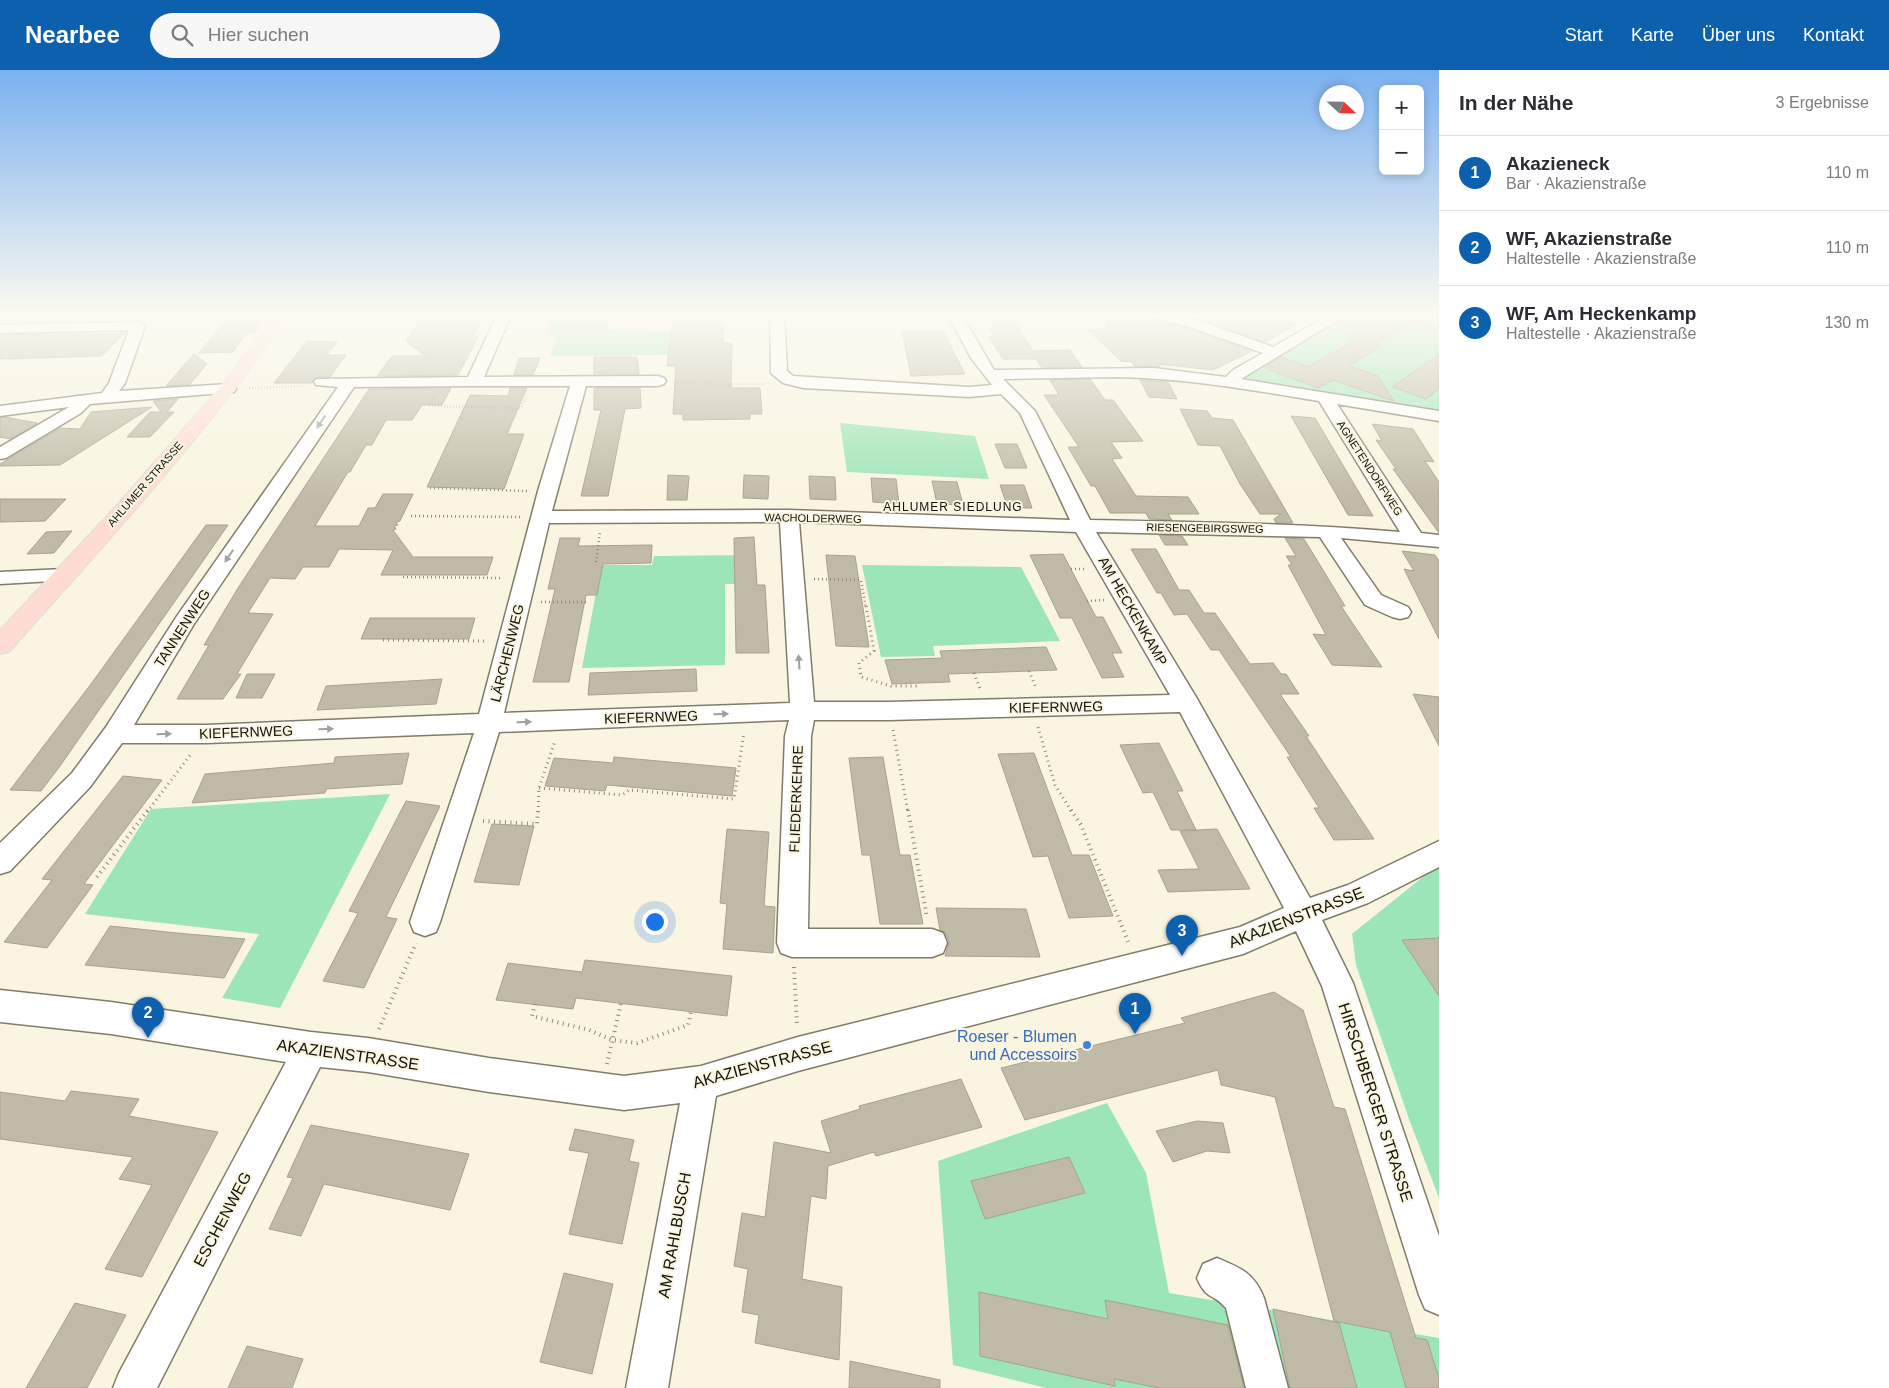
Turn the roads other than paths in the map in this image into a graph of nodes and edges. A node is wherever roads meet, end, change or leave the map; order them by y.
1 (119, 377) edge
2 (237, 377) edge
3 (477, 377) edge
4 (782, 377) edge
5 (993, 377) edge
6 (1062, 377) edge
7 (1184, 377) edge
8 (1235, 377) edge
9 (658, 381) road end
10 (322, 382) road end
11 (349, 382) junction
12 (997, 382) junction
13 (1230, 382) junction
14 (474, 383) junction
15 (579, 383) junction
16 (228, 389) junction
17 (107, 397) junction
18 (1325, 398) junction
19 (87, 400) junction
20 (0, 411) edge
21 (1439, 416) edge
22 (0, 454) edge
23 (789, 516) junction
24 (542, 517) junction
25 (1083, 526) junction
26 (1326, 530) junction
27 (1414, 538) junction
28 (1439, 541) edge
29 (64, 575) junction
30 (0, 578) edge
31 (1400, 612) dead end
32 (0, 646) edge
33 (1187, 703) junction
34 (802, 711) junction
35 (489, 724) junction
36 (115, 734) junction
37 (1439, 853) edge
38 (0, 862) edge
39 (1304, 914) junction
40 (425, 922) road end
41 (932, 943) road end
42 (0, 1006) edge
43 (311, 1049) junction
44 (701, 1082) junction
45 (1216, 1278) dead end
46 (1439, 1295) edge
47 (134, 1388) edge
48 (648, 1388) edge
49 (1267, 1388) edge

1 - 17 street
2 - 16 main road, AHLUMER STRASSE
3 - 14 street
4 - 12 street
5 - 12 street, AM HECKENKAMP
6 - 12 street
7 - 13 street
8 - 13 street
9 - 15 street
10 - 11 street
11 - 14 street
11 -> 36 street, TANNENWEG
12 - 25 street, AM HECKENKAMP
13 - 18 street
14 - 15 street
15 - 24 street, LÄRCHENWEG
16 - 17 street
16 - 29 main road, AHLUMER STRASSE
17 - 19 street
18 - 21 street
18 - 27 street, AGNETENDORFWEG
19 - 20 street
19 - 22 street
23 - 24 street, WACHOLDERWEG
23 - 25 street, WACHOLDERWEG
34 -> 23 street, FLIEDERKEHRE
24 - 35 street, LÄRCHENWEG
25 - 26 street, RIESENGEBIRGSWEG
25 - 33 street, AM HECKENKAMP
26 - 27 street, RIESENGEBIRGSWEG
26 - 31 street
27 - 28 street, RIESENGEBIRGSWEG
29 - 30 street
29 - 32 main road, AHLUMER STRASSE
33 - 34 street, KIEFERNWEG
33 - 39 street, AM HECKENKAMP
35 -> 34 street, KIEFERNWEG
34 - 41 street, FLIEDERKEHRE
36 -> 35 street, KIEFERNWEG
35 - 40 street, LÄRCHENWEG
36 - 38 street, TANNENWEG
37 - 39 street, AKAZIENSTRASSE
39 - 44 street, AKAZIENSTRASSE
39 - 46 street, HIRSCHBERGER STRASSE
42 - 43 street, AKAZIENSTRASSE
43 - 44 street, AKAZIENSTRASSE
43 - 47 street, ESCHENWEG
44 - 48 street, AM RAHLBUSCH
45 - 49 street

